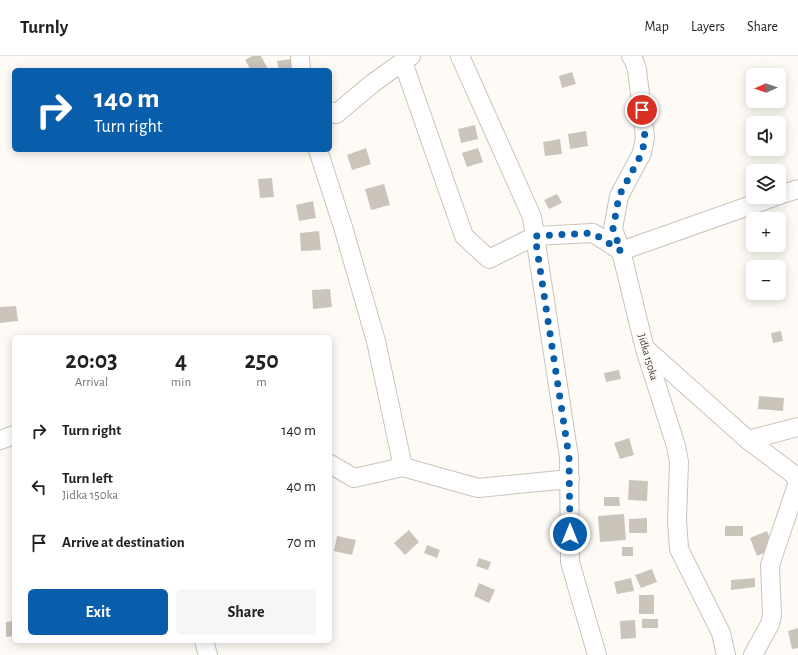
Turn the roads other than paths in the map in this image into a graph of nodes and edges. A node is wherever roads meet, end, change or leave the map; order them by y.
1 (300, 56) edge
2 (460, 56) edge
3 (632, 56) edge
4 (407, 59) edge
5 (301, 68) edge
6 (332, 112) edge
7 (319, 152) edge
8 (798, 189) edge
9 (786, 193) edge
10 (754, 204) edge
11 (535, 236) junction
12 (621, 251) junction
13 (645, 349) junction
14 (798, 427) edge
15 (12, 436) edge
16 (0, 440) edge
17 (748, 440) junction
18 (332, 465) edge
19 (403, 467) junction
20 (570, 479) junction
21 (797, 479) edge
22 (205, 643) edge
23 (208, 655) edge
24 (597, 655) edge
25 (726, 655) edge
26 (753, 655) edge

1 - 5 street
2 - 11 street
3 - 12 street, Jidka 150ka
4 - 6 street
4 - 11 street
7 - 19 street
8 - 9 street
10 - 12 street
11 - 12 street
11 - 20 street
12 - 13 street, Jidka 150ka
13 - 17 street
13 - 25 street, Jidka 150ka
14 - 17 street
15 - 16 street
17 - 21 street
18 - 19 street
19 - 20 street
20 - 24 street
21 - 26 street
22 - 23 street

